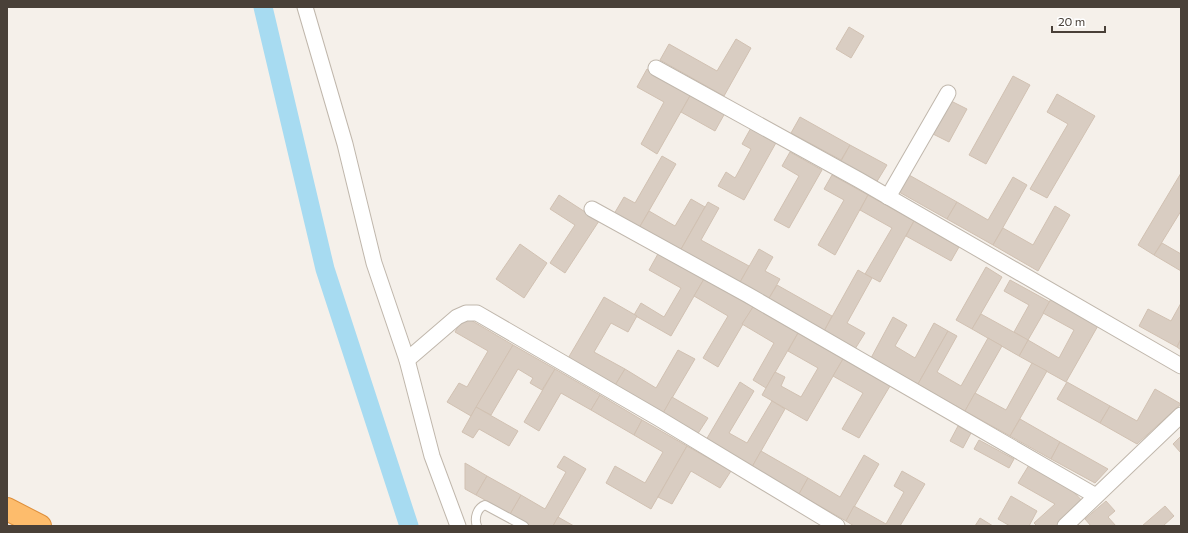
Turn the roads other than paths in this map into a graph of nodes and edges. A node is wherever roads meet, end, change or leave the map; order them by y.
1 (305, 7) edge
2 (656, 68) dead end
3 (948, 93) dead end
4 (888, 197) junction
5 (592, 209) dead end
6 (407, 360) junction
7 (1181, 366) edge
8 (1181, 415) edge
9 (1096, 496) junction
10 (7, 509) edge
11 (31, 524) edge
12 (1072, 524) edge
13 (458, 526) edge
14 (477, 526) edge
15 (524, 526) edge
16 (837, 526) edge

1 - 6 street
2 - 4 street
3 - 4 street
4 - 7 street
5 - 9 street
6 - 13 street
6 - 16 street
8 - 9 street
9 - 12 street
10 - 11 highway
14 - 15 lane

